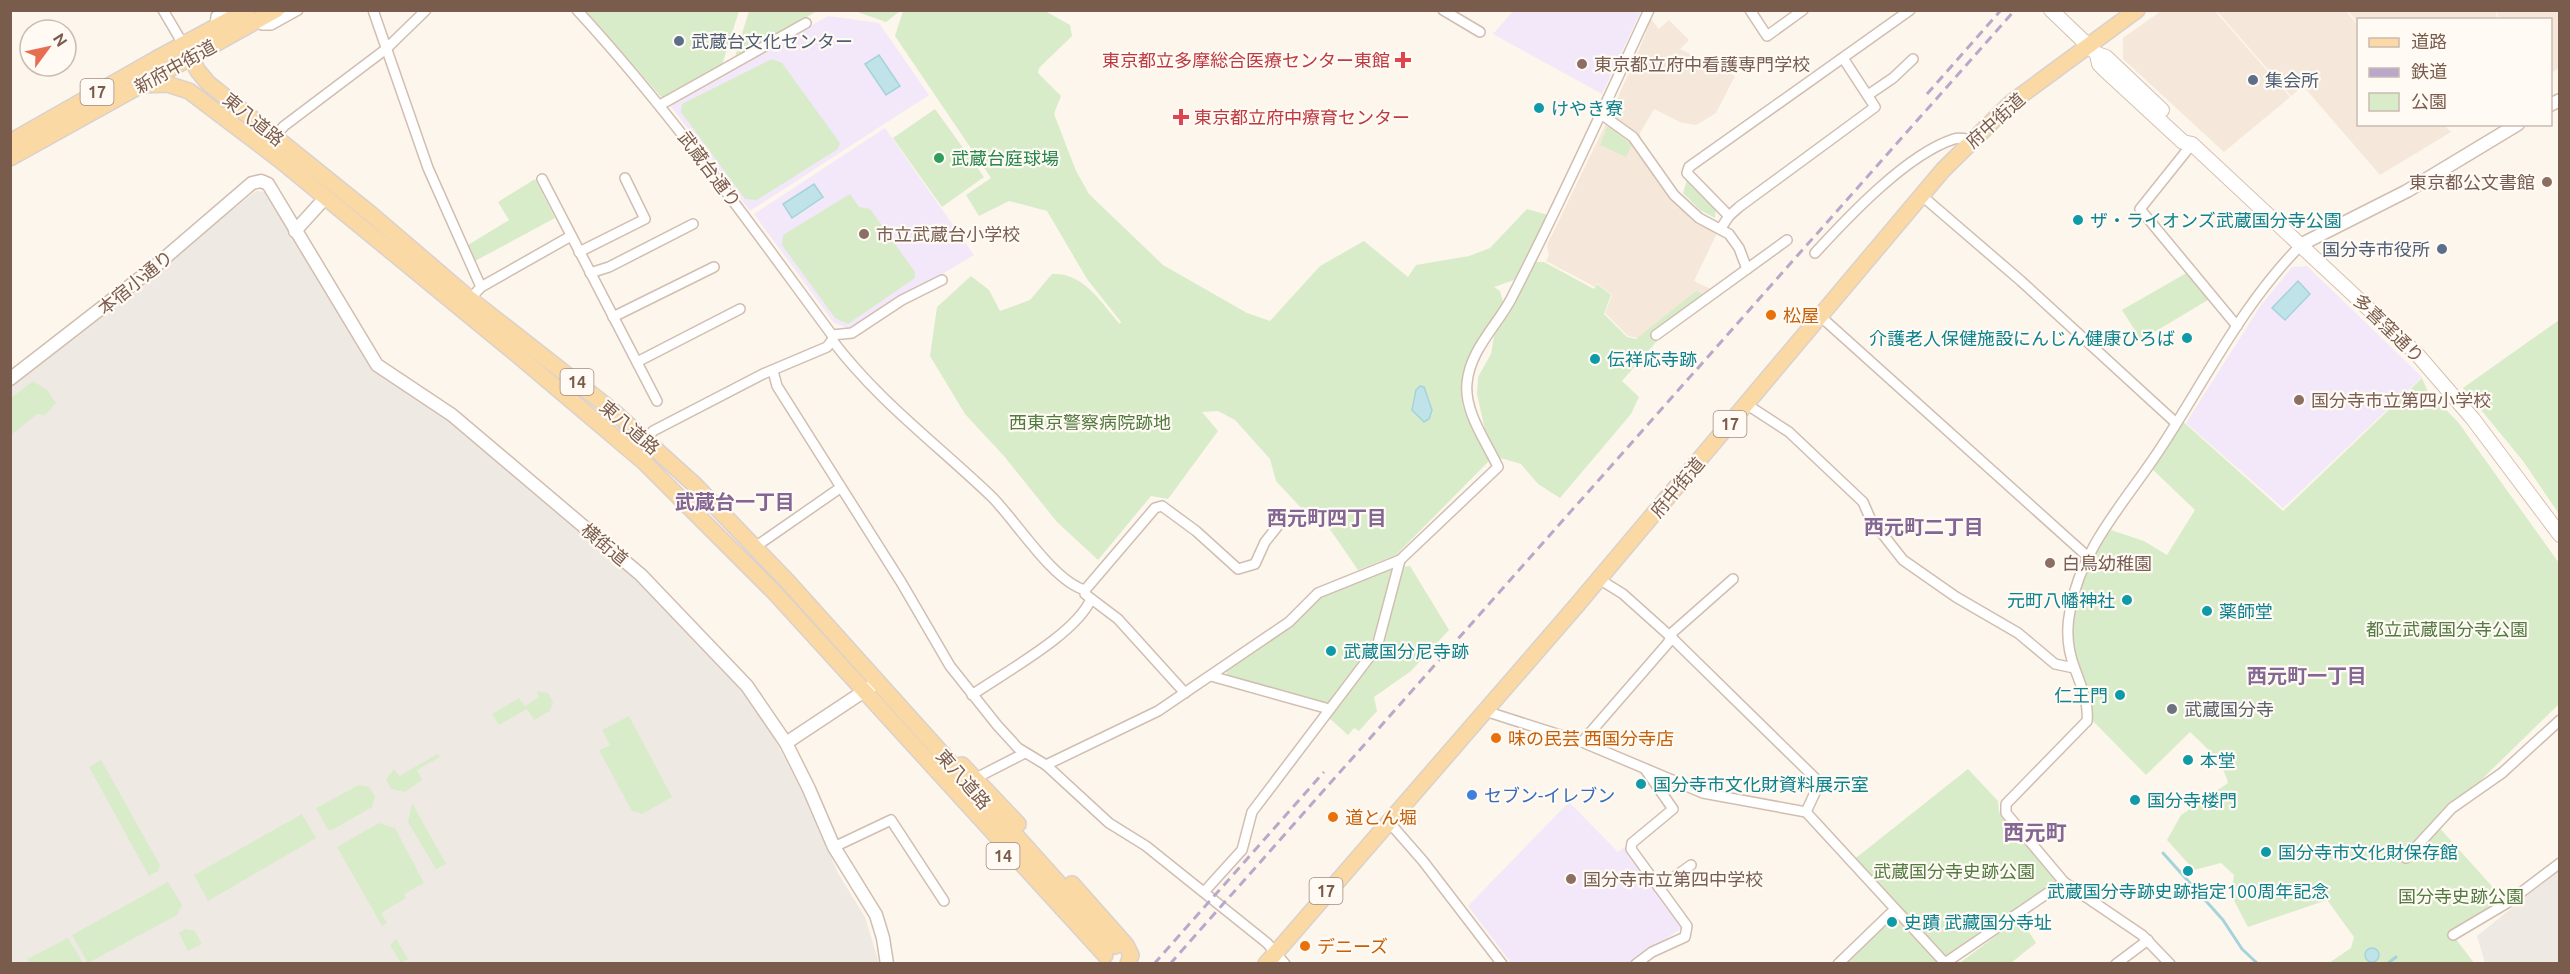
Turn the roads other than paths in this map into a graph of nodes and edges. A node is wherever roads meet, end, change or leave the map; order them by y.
1 (164, 10) edge
2 (226, 10) edge
3 (276, 10) edge
4 (298, 10) edge
5 (373, 10) edge
6 (426, 10) edge
7 (577, 10) edge
8 (1443, 10) edge
9 (1649, 10) edge
10 (1750, 10) edge
11 (1803, 10) edge
12 (1910, 10) edge
13 (2051, 10) edge
14 (2137, 10) edge
15 (252, 16) edge
16 (806, 23) dead end
17 (215, 28) junction
18 (1480, 32) dead end
19 (386, 49) junction
20 (2093, 50) junction
21 (186, 54) junction
22 (1843, 58) junction
23 (1913, 58) dead end
24 (141, 85) junction
25 (1868, 95) junction
26 (660, 105) junction
27 (1601, 114) junction
28 (2515, 126) edge
29 (275, 136) junction
30 (1972, 140) junction
31 (10, 142) edge
32 (2192, 144) junction
33 (10, 158) edge
34 (280, 160) junction
35 (626, 178) dead end
36 (542, 179) dead end
37 (256, 181) joint
38 (1921, 195) junction
39 (325, 198) junction
40 (1729, 216) junction
41 (693, 224) dead end
42 (1721, 228) junction
43 (295, 231) junction
44 (571, 236) junction
45 (1787, 240) dead end
46 (2302, 244) junction
47 (579, 252) junction
48 (1815, 253) dead end
49 (714, 267) dead end
50 (1747, 269) junction
51 (590, 273) junction
52 (942, 280) dead end
53 (481, 287) junction
54 (470, 299) junction
55 (740, 309) dead end
56 (613, 316) junction
57 (1820, 316) junction
58 (2236, 326) junction
59 (1656, 335) dead end
60 (832, 338) junction
61 (550, 360) junction
62 (637, 362) junction
63 (773, 370) junction
64 (10, 379) edge
65 (657, 401) dead end
66 (1746, 404) junction
67 (2176, 423) junction
68 (607, 430) junction
69 (646, 440) junction
70 (665, 458) junction
71 (840, 488) junction
72 (1277, 527) dead end
73 (719, 535) junction
74 (2559, 535) edge
75 (755, 547) junction
76 (2087, 556) junction
77 (1400, 560) junction
78 (1599, 579) junction
79 (1733, 579) dead end
80 (1085, 590) junction
81 (1091, 599) junction
82 (1671, 637) junction
83 (2074, 668) junction
84 (1211, 676) junction
85 (878, 682) junction
86 (864, 690) junction
87 (1185, 693) junction
88 (972, 695) junction
89 (1329, 709) junction
90 (1485, 711) junction
91 (2559, 720) edge
92 (931, 742) junction
93 (1582, 742) junction
94 (786, 743) junction
95 (1025, 753) junction
96 (1046, 765) junction
97 (1644, 768) junction
98 (976, 778) junction
99 (1806, 812) junction
100 (1388, 821) junction
101 (834, 847) junction
102 (2406, 858) dead end
103 (2559, 863) edge
104 (1691, 865) dead end
105 (2064, 882) junction
106 (1659, 888) junction
107 (1204, 892) junction
108 (944, 901) dead end
109 (1894, 909) junction
110 (2453, 935) dead end
111 (2148, 940) junction
112 (1107, 955) edge
113 (1276, 960) edge
114 (1955, 962) edge
115 (887, 963) edge
116 (1128, 963) edge
117 (1502, 963) edge
118 (1636, 963) edge
119 (1838, 963) edge
120 (2116, 963) edge
121 (2170, 963) edge

1 - 21 street
2 - 17 street
3 - 15 main road, 新府中街道 / 17
4 - 15 street
5 - 19 street
6 - 19 street
7 - 26 street, 武蔵台通り
8 - 18 street
9 - 27 street
10 - 11 street
12 - 22 street
13 - 20 main road, 多喜窪通り
14 - 20 main road, 府中街道 / 17
15 - 17 main road, 新府中街道 / 17
15 - 21 main road, 新府中街道 / 17
16 - 26 street
17 - 21 main road, 新府中街道 / 17
19 - 29 street
19 - 53 street
20 - 30 main road, 府中街道 / 17
20 - 32 main road, 多喜窪通り
21 - 24 main road, 新府中街道 / 17
21 - 29 main road, 東八道路 / 14
21 - 31 main road, 新府中街道 / 17
21 - 34 main road, 東八道路 / 14
22 - 25 street
22 - 40 street
23 - 25 street
24 - 33 main road, 新府中街道 / 17
24 - 34 main road, 東八道路 / 14
25 - 40 street
26 - 60 street, 武蔵台通り
27 - 42 street
27 - 77 street
28 - 46 street
29 - 54 main road, 東八道路 / 14
30 - 38 main road, 府中街道 / 17
30 - 48 street
32 - 46 main road, 多喜窪通り
32 - 58 street
34 - 39 main road, 東八道路 / 14
35 - 47 street
36 - 44 street
37 - 43 street, 横街道
37 - 64 street, 本宿小通り
38 - 57 main road, 府中街道 / 17
38 - 67 street
39 - 43 street
39 - 68 main road, 東八道路 / 14
40 - 42 street
41 - 51 street
42 - 50 street
43 - 94 street, 横街道
44 - 47 street
44 - 53 street
45 - 50 street
46 - 58 street
46 - 74 main road, 多喜窪通り
47 - 51 street
49 - 56 street
50 - 59 street
51 - 56 street
52 - 60 street
53 - 54 street
54 - 61 main road, 東八道路 / 14
55 - 62 street
56 - 62 street
57 - 66 main road, 府中街道 / 17
57 - 76 street
58 - 67 street
60 - 63 street
60 - 80 street, 武蔵台通り
61 - 68 main road
61 - 69 main road, 東八道路 / 14
62 - 65 street
63 - 69 street
63 - 71 street
66 - 78 main road, 府中街道 / 17
66 - 83 street
67 - 76 street
68 - 73 main road, 東八道路 / 14
69 - 70 main road, 東八道路 / 14
70 - 73 main road
70 - 75 main road, 東八道路 / 14
71 - 75 street
71 - 88 street
72 - 80 street
73 - 86 main road, 東八道路 / 14
75 - 85 main road, 東八道路 / 14
76 - 83 street
77 - 84 street
77 - 89 street
78 - 82 street
78 - 90 main road, 府中街道 / 17
79 - 82 street
80 - 81 street
81 - 87 street
81 - 88 street
82 - 93 street
82 - 99 street
83 - 105 street
84 - 87 street
84 - 89 street
85 - 86 street
85 - 92 main road, 東八道路 / 14
86 - 94 street
86 - 112 main road, 東八道路 / 14
87 - 96 street
88 - 95 street
89 - 107 street
90 - 93 street
90 - 100 main road, 府中街道 / 17
91 - 102 street
92 - 98 main road, 14
92 - 112 main road, 東八道路 / 14
93 - 97 street
94 - 101 street, 横街道
95 - 96 street
95 - 98 street
96 - 107 street
97 - 99 street
97 - 106 street
98 - 116 main road, 14
99 - 109 street
100 - 113 main road, 府中街道 / 17
100 - 117 street
101 - 108 street
101 - 115 street, 横街道
103 - 110 street
104 - 106 street
105 - 111 street
105 - 114 street
106 - 118 street
107 - 113 street
109 - 114 street
109 - 119 street
111 - 120 street
111 - 121 street

